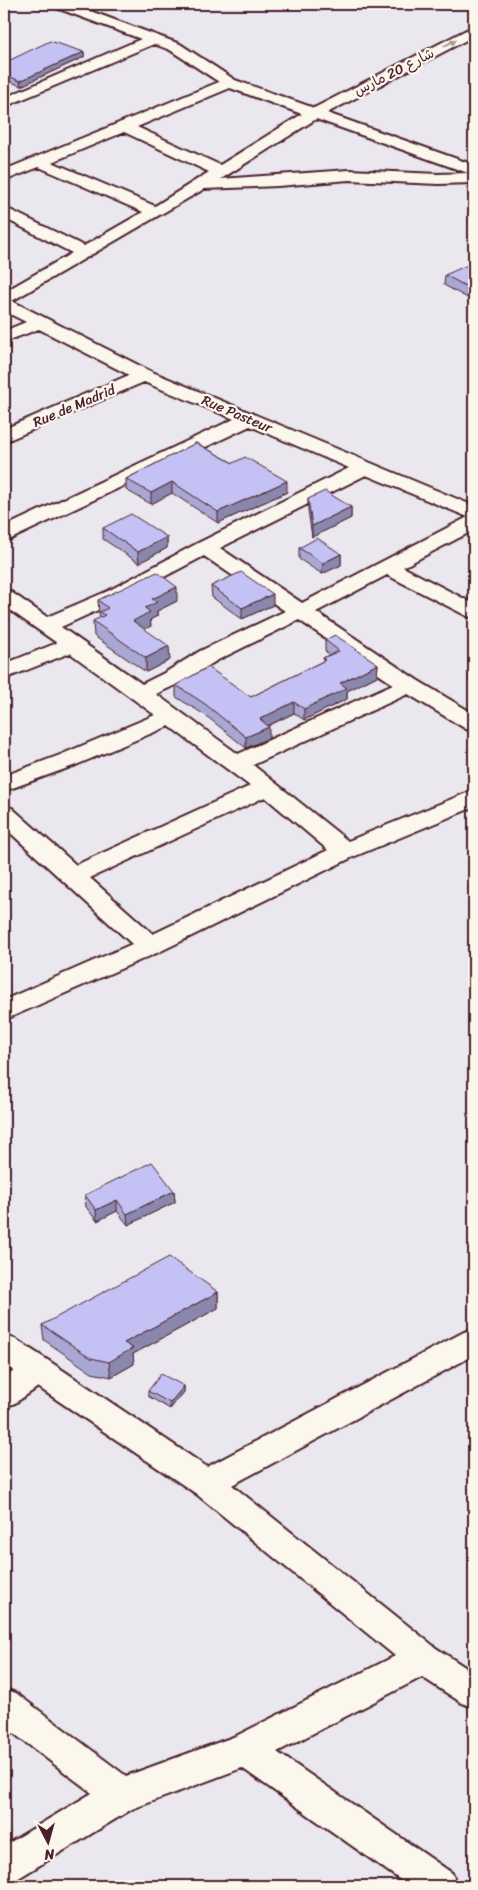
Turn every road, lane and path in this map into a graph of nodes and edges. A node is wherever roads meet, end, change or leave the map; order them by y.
1 (59, 4) edge
2 (474, 30) edge
3 (154, 39) junction
4 (230, 83) junction
5 (4, 102) edge
6 (313, 114) junction
7 (123, 126) junction
8 (37, 161) junction
9 (474, 170) edge
10 (222, 172) junction
11 (4, 176) edge
12 (474, 178) edge
13 (202, 184) junction
14 (4, 212) edge
15 (156, 212) junction
16 (85, 253) junction
17 (4, 299) edge
18 (4, 304) edge
19 (41, 322) junction
20 (4, 337) edge
21 (144, 375) junction
22 (248, 419) junction
23 (4, 436) edge
24 (364, 468) junction
25 (474, 513) edge
26 (474, 522) edge
27 (4, 535) edge
28 (205, 547) junction
29 (387, 567) junction
30 (4, 596) edge
31 (300, 612) junction
32 (474, 612) edge
33 (45, 626) junction
34 (72, 645) junction
35 (4, 672) edge
36 (409, 685) junction
37 (140, 693) junction
38 (170, 717) junction
39 (474, 724) edge
40 (236, 764) junction
41 (4, 784) edge
42 (267, 787) junction
43 (474, 798) edge
44 (4, 814) edge
45 (345, 850) junction
46 (74, 876) junction
47 (150, 946) junction
48 (4, 1011) edge
49 (474, 1341) edge
50 (4, 1348) edge
51 (38, 1370) junction
52 (4, 1394) edge
53 (206, 1483) junction
54 (424, 1659) junction
55 (474, 1692) edge
56 (4, 1705) edge
57 (245, 1750) junction
58 (122, 1795) junction
59 (4, 1866) edge
60 (439, 1886) edge

1 - 3 street
6 -> 2 street, شارع 20 مارس
3 - 4 street
3 - 5 street
4 - 6 street
4 - 7 street
6 - 9 street
6 - 10 street, شارع 20 مارس
7 - 8 street
7 - 10 street
8 - 11 street
8 - 15 street
10 - 13 street, شارع 20 مارس
12 - 13 street
13 - 15 street, شارع 20 مارس
14 - 16 street
15 - 16 street, شارع 20 مارس
16 - 17 street, شارع 20 مارس
18 - 19 street, Rue Pasteur
19 - 20 street
19 - 21 street, Rue Pasteur
21 - 22 street, Rue Pasteur
21 - 23 street, Rue de Madrid
22 - 24 street, Rue Pasteur
22 - 27 street
24 - 25 street, Rue Pasteur
24 - 28 street
26 - 29 street
28 - 31 street
28 - 33 street
29 - 31 street
29 - 32 street
30 - 33 street
31 - 36 street
31 - 37 street
33 - 34 street
34 - 35 street
34 - 37 street
36 - 39 street
36 - 40 street
37 - 38 street
38 - 40 street
38 - 41 street
40 - 42 street
42 - 45 street
42 - 46 street
43 - 45 street
44 - 46 street
45 - 47 street
46 - 47 street
47 - 48 street
49 - 53 street
50 - 51 street
51 - 52 street
51 - 53 street
53 - 54 street
54 - 55 street
54 - 57 street
56 - 58 street
57 - 58 street
57 - 60 street
58 - 59 street

